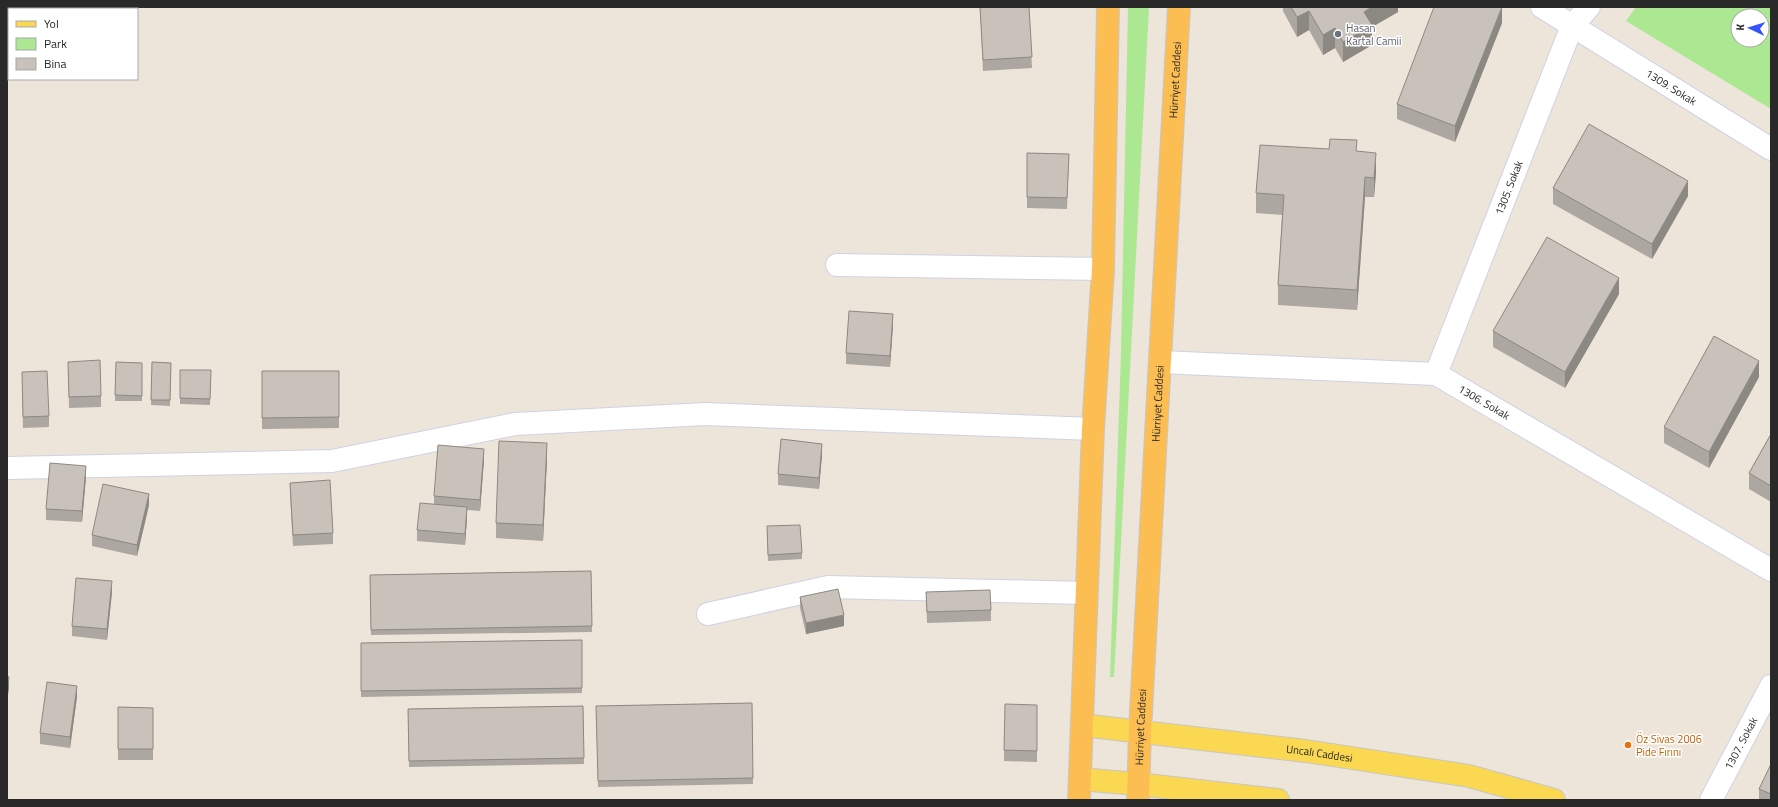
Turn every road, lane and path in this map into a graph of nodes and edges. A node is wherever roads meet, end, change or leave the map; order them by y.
1 (1108, 7) edge
2 (1179, 7) edge
3 (1542, 7) edge
4 (1590, 7) edge
5 (1572, 26) junction
6 (1771, 149) edge
7 (838, 265) dead end
8 (1103, 269) junction
9 (1160, 362) junction
10 (1436, 374) junction
11 (1093, 429) junction
12 (7, 468) edge
13 (1771, 570) edge
14 (1086, 593) junction
15 (708, 614) dead end
16 (1771, 686) edge
17 (1082, 726) junction
18 (1140, 732) junction
19 (1079, 790) edge
20 (1138, 792) edge
21 (1278, 800) edge
22 (1554, 800) edge
23 (1711, 800) edge

1 - 8 highway
2 - 9 highway, Hürriyet Caddesi
3 - 5 street, 1309. Sokak
4 - 5 street, 1305. Sokak
5 - 6 street, 1309. Sokak
5 - 10 street, 1305. Sokak
7 - 8 street
8 - 11 highway
9 - 10 street, 1306. Sokak
9 - 18 highway, Hürriyet Caddesi
10 - 13 street, 1306. Sokak
11 - 12 street
11 - 14 highway
14 - 15 street
14 - 17 highway
16 - 23 street, 1307. Sokak
17 - 18 main road, Uncalı Caddesi
17 - 19 highway
18 - 20 highway, Hürriyet Caddesi
18 - 22 main road, Uncalı Caddesi
19 - 20 main road
20 - 21 main road

